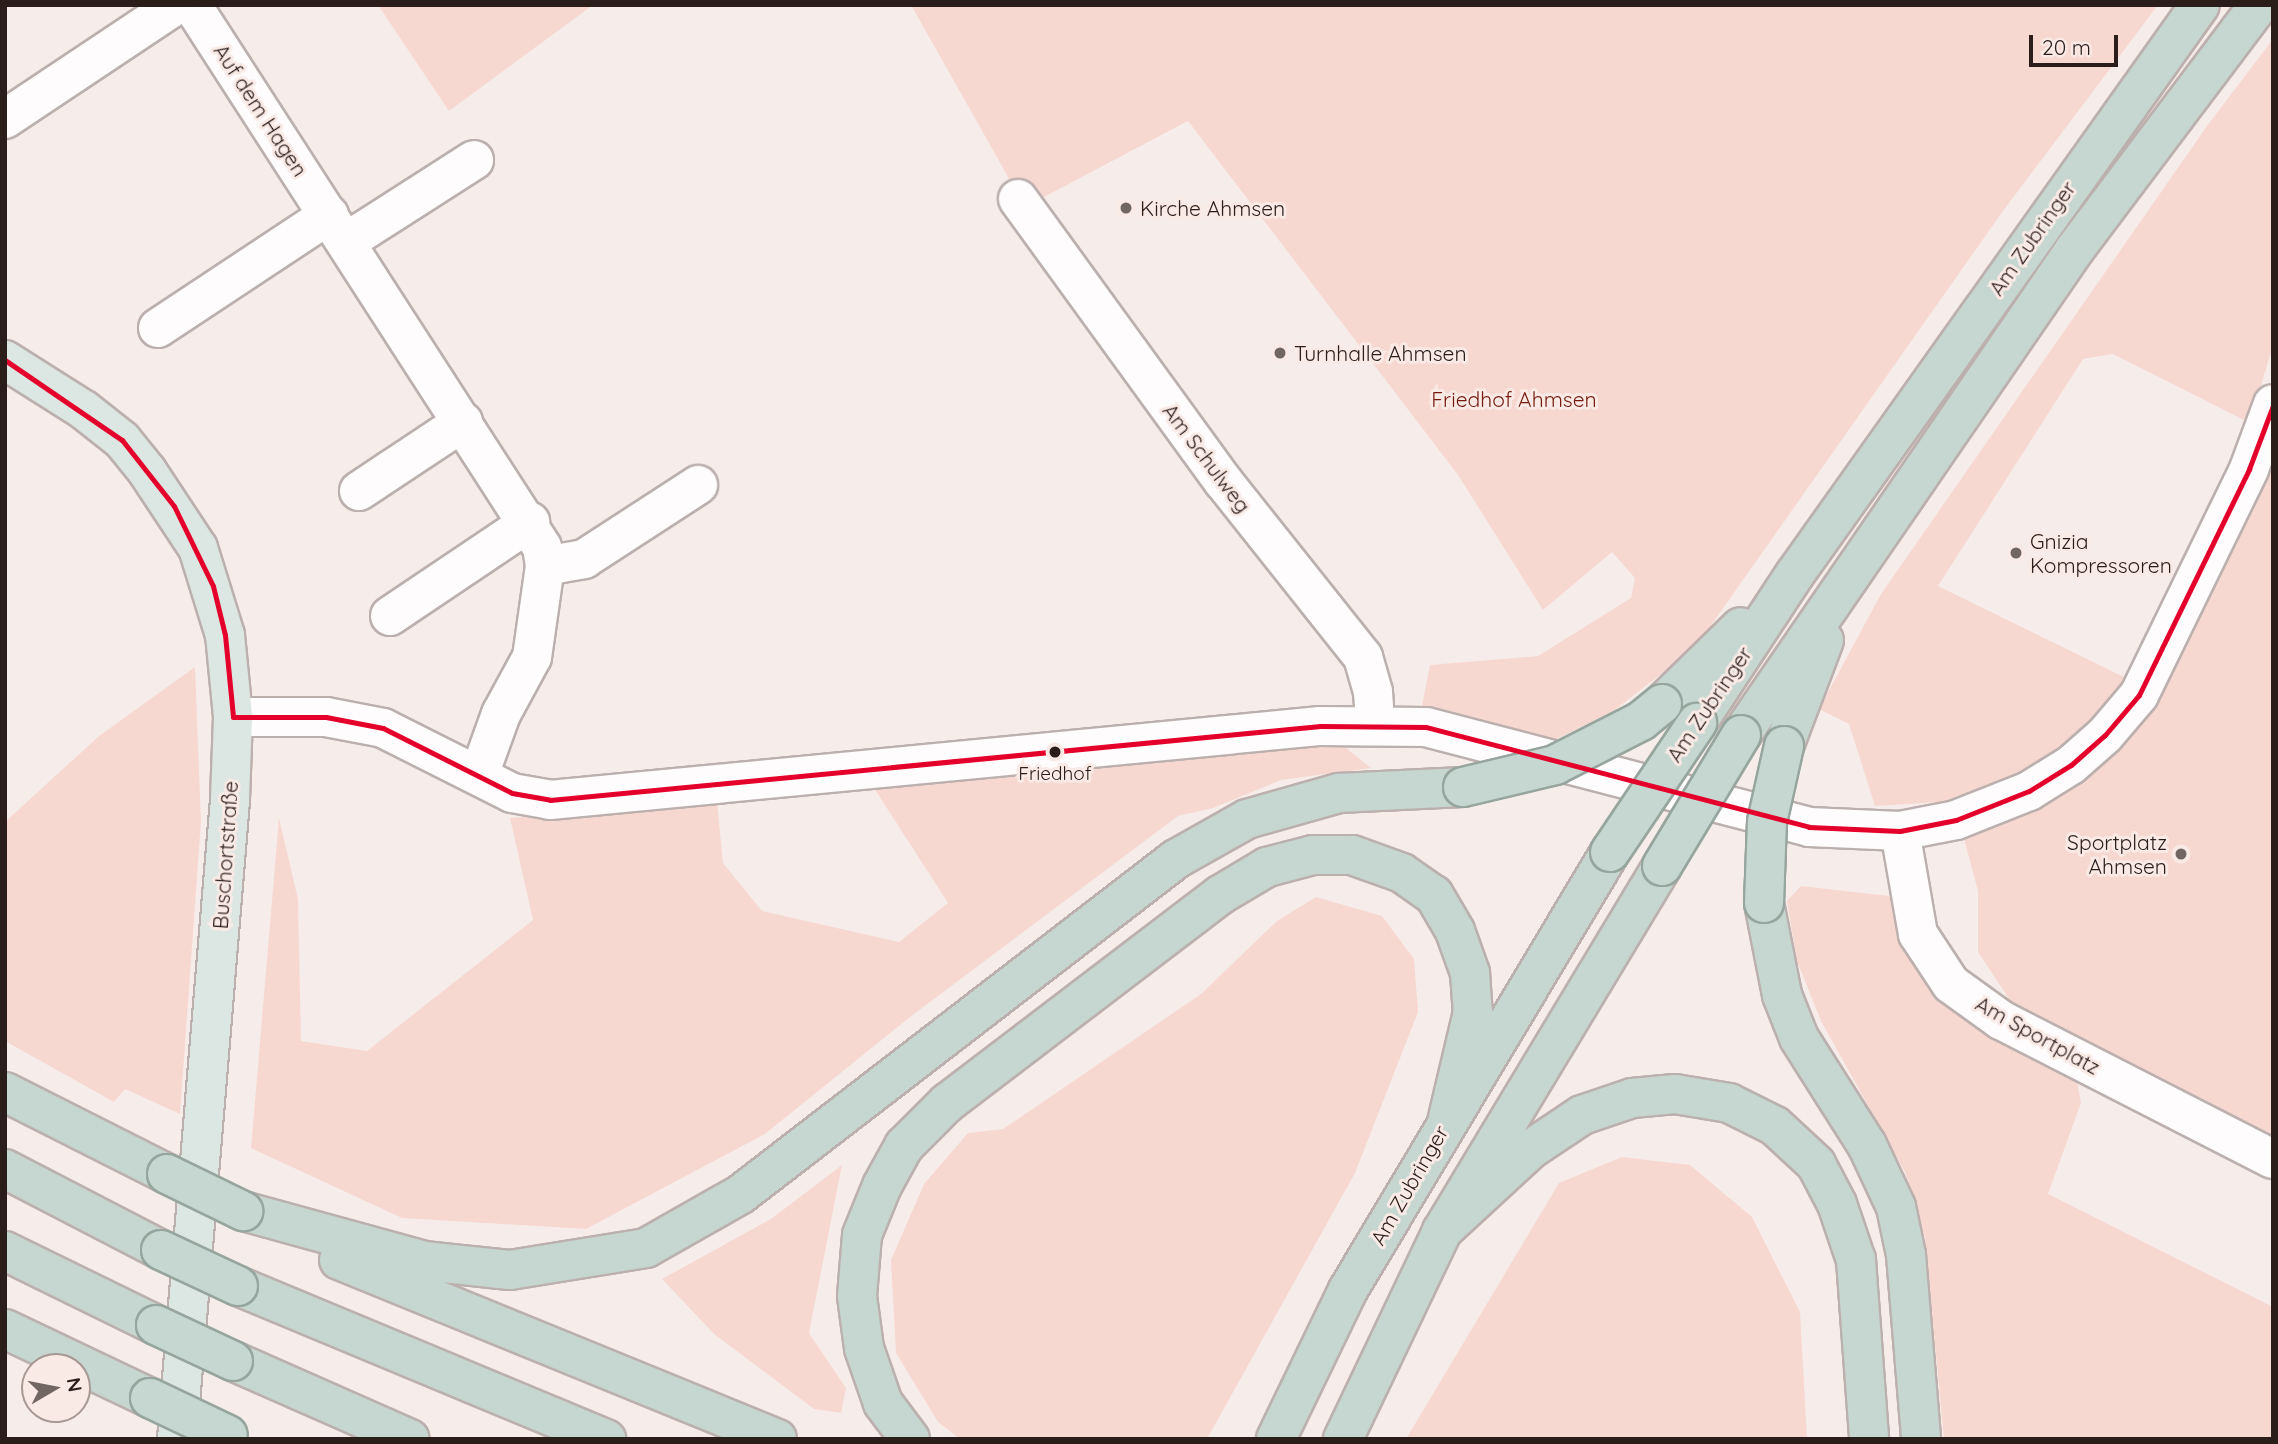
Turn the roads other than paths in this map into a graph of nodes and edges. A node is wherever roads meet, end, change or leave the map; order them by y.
1 (176, 5) edge
2 (192, 5) edge
3 (2200, 5) edge
4 (2259, 5) edge
5 (5, 118) edge
6 (474, 160) dead end
7 (1018, 199) dead end
8 (338, 229) junction
9 (158, 328) dead end
10 (5, 360) edge
11 (2273, 404) edge
12 (463, 422) junction
13 (698, 485) dead end
14 (359, 491) dead end
15 (530, 522) junction
16 (545, 566) junction
17 (1795, 574) junction
18 (1846, 581) junction
19 (390, 616) dead end
20 (233, 717) junction
21 (1375, 724) junction
22 (479, 775) junction
23 (1900, 831) junction
24 (5, 1092) edge
25 (1448, 1118) junction
26 (2273, 1159) edge
27 (5, 1169) edge
28 (243, 1211) junction
29 (1442, 1231) junction
30 (5, 1251) edge
31 (5, 1329) edge
32 (158, 1417) edge
33 (232, 1437) edge
34 (185, 1439) edge
35 (410, 1439) edge
36 (606, 1439) edge
37 (777, 1439) edge
38 (910, 1439) edge
39 (1276, 1439) edge
40 (1343, 1439) edge
41 (1869, 1439) edge
42 (1921, 1439) edge

1 - 5 street
2 - 8 street, Auf dem Hagen
3 - 17 highway, Am Zubringer
4 - 18 highway, Am Zubringer
6 - 8 street
7 - 21 street, Am Schulweg
8 - 9 street
8 - 12 street, Auf dem Hagen
10 - 20 main road, Buschortstraße
11 - 23 street
12 - 14 street
12 - 15 street, Auf dem Hagen
13 - 16 street
15 - 16 street, Auf dem Hagen
15 - 19 street
16 - 22 street, Auf dem Hagen
17 - 25 highway, Am Zubringer, bridge
17 - 28 highway, bridge
18 - 29 highway, Am Zubringer, bridge
18 - 42 highway, bridge
20 - 22 street
20 - 32 main road, Buschortstraße
21 - 22 street
21 - 23 street
23 - 26 street, Am Sportplatz
24 - 28 highway, bridge
25 - 38 highway
25 - 39 highway, Am Zubringer
27 - 36 highway, bridge
28 - 37 highway
29 - 40 highway, Am Zubringer
29 - 41 highway
30 - 35 highway, bridge
31 - 32 highway
32 - 33 highway, bridge
32 - 34 highway

